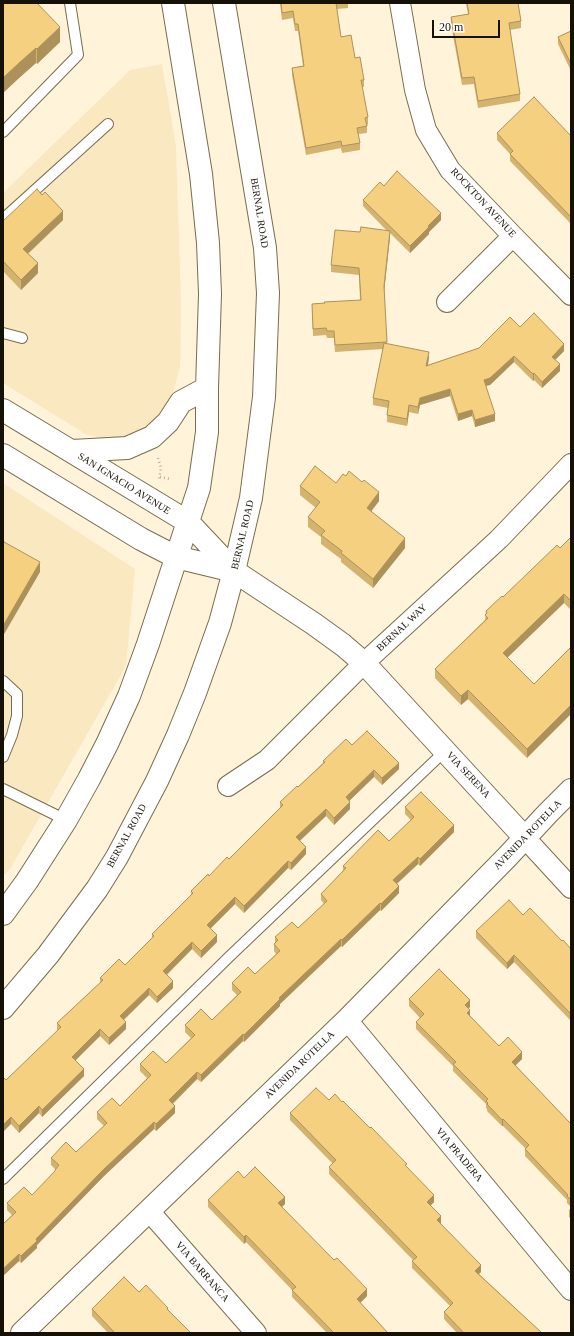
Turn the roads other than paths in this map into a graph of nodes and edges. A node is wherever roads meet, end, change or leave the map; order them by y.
1 (70, 3) edge
2 (172, 3) edge
3 (224, 3) edge
4 (400, 3) edge
5 (108, 124) dead end
6 (3, 132) edge
7 (3, 219) edge
8 (513, 236) junction
9 (571, 295) edge
10 (447, 302) dead end
11 (3, 333) edge
12 (22, 338) dead end
13 (207, 388) junction
14 (3, 410) edge
15 (72, 451) junction
16 (3, 455) edge
17 (571, 464) edge
18 (188, 522) junction
19 (176, 557) junction
20 (234, 571) junction
21 (364, 663) junction
22 (3, 681) edge
23 (445, 751) junction
24 (3, 757) edge
25 (228, 786) dead end
26 (3, 789) edge
27 (571, 790) edge
28 (66, 820) junction
29 (525, 838) junction
30 (571, 888) edge
31 (3, 914) edge
32 (3, 1008) edge
33 (347, 1020) junction
34 (3, 1179) edge
35 (149, 1210) junction
36 (571, 1290) edge
37 (22, 1333) edge
38 (256, 1333) edge

1 - 6 lane
2 - 13 main road
3 - 20 main road, BERNAL ROAD
4 - 8 street, ROCKTON AVENUE
5 - 7 lane
8 - 9 street, ROCKTON AVENUE
8 - 10 street
11 - 12 lane
13 - 15 main road
13 - 18 main road
14 - 15 main road, SAN IGNACIO AVENUE
15 - 18 main road, SAN IGNACIO AVENUE
16 - 19 main road, SAN IGNACIO AVENUE
17 - 21 street, BERNAL WAY
18 - 19 main road
18 - 20 main road, SAN IGNACIO AVENUE
19 - 20 main road, SAN IGNACIO AVENUE
19 - 28 main road
20 - 21 main road, SAN IGNACIO AVENUE
20 - 32 main road, BERNAL ROAD
21 - 23 main road, VIA SERENA
21 - 25 street, BERNAL WAY
22 - 24 lane
23 - 29 main road, VIA SERENA
23 - 34 lane
26 - 28 lane
27 - 29 main road, AVENIDA ROTELLA
28 - 31 main road
29 - 30 street, VIA SERENA
29 - 33 main road, AVENIDA ROTELLA
33 - 35 main road, AVENIDA ROTELLA
33 - 36 street, VIA PRADERA
35 - 37 main road, AVENIDA ROTELLA
35 - 38 street, VIA BARRANCA

